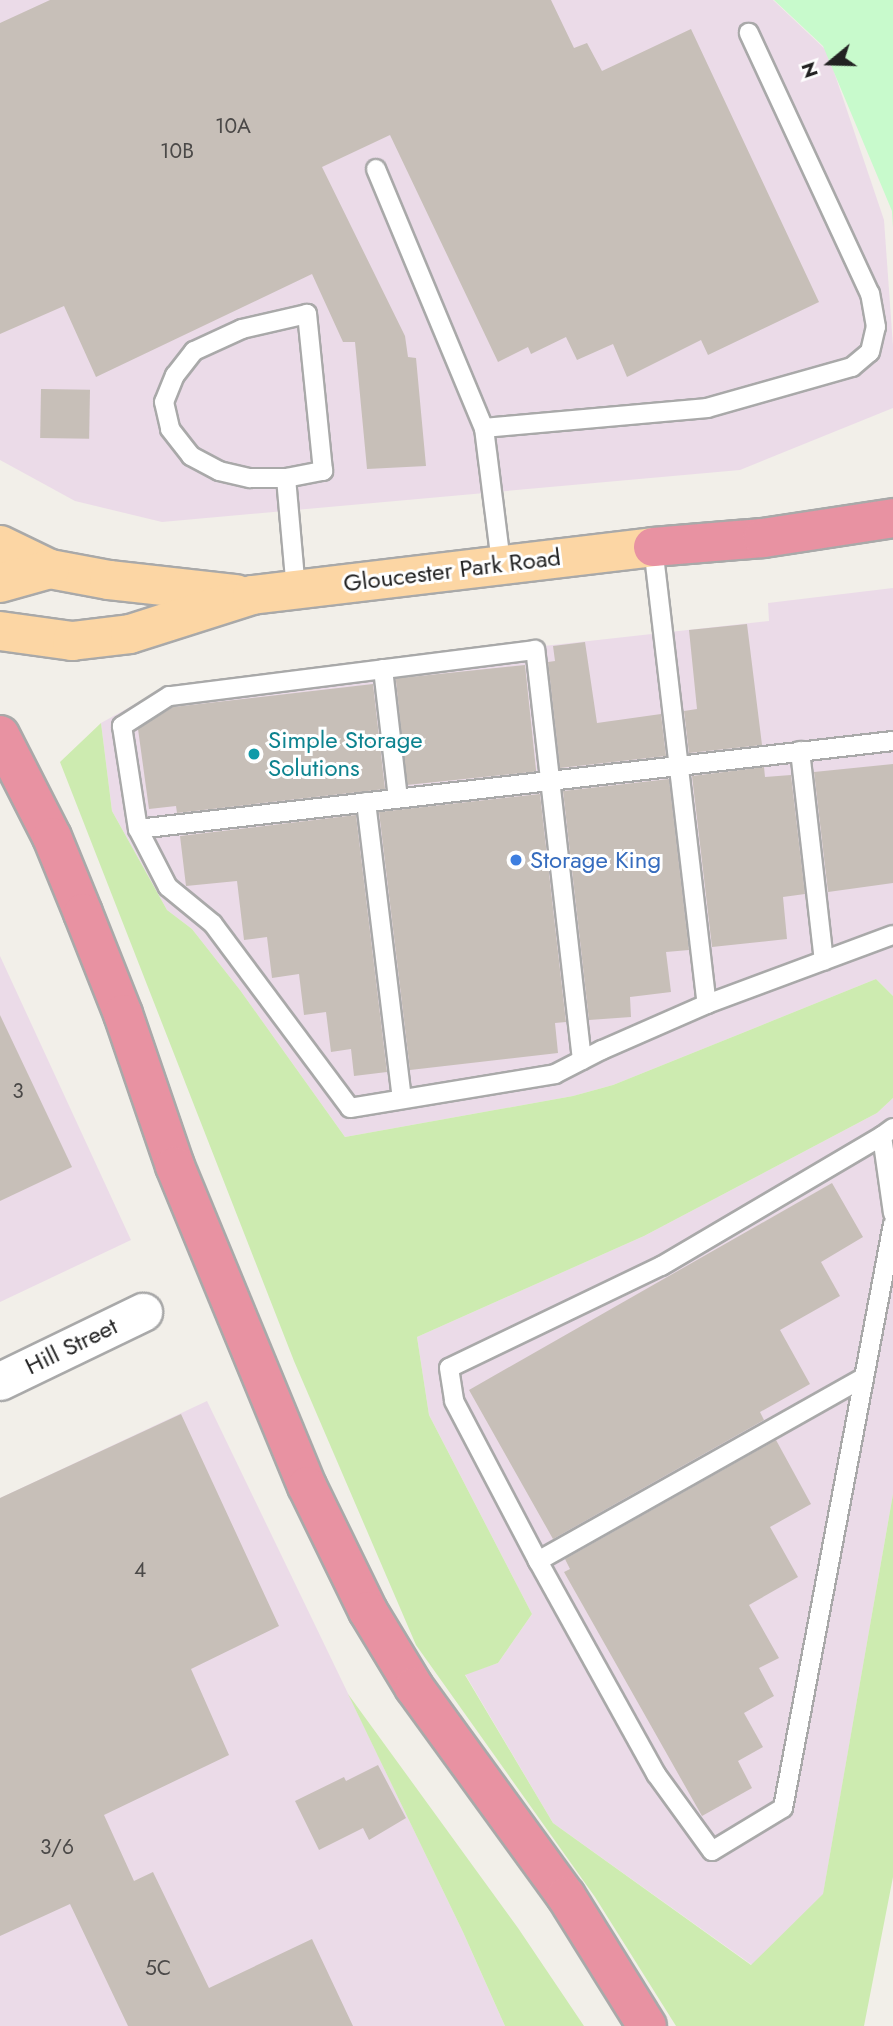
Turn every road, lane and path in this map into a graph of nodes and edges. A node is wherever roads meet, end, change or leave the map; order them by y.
1 (749, 33) dead end
2 (376, 169) dead end
3 (484, 428) junction
4 (286, 478) junction
5 (893, 518) edge
6 (0, 545) edge
7 (653, 547) junction
8 (501, 563) junction
9 (50, 569) junction
10 (0, 583) edge
11 (296, 590) junction
12 (252, 595) junction
13 (0, 631) edge
14 (383, 669) junction
15 (0, 735) edge
16 (893, 741) edge
17 (800, 751) junction
18 (679, 764) junction
19 (549, 780) junction
20 (398, 798) junction
21 (366, 802) junction
22 (138, 829) junction
23 (893, 935) edge
24 (824, 961) junction
25 (707, 1004) junction
26 (582, 1060) junction
27 (402, 1099) junction
28 (887, 1132) edge
29 (893, 1213) edge
30 (893, 1224) edge
31 (143, 1312) dead end
32 (863, 1378) junction
33 (0, 1381) edge
34 (538, 1561) junction
35 (647, 2026) edge

1 - 3 lane
2 - 3 lane
3 - 8 lane
4 - 4 lane
4 - 11 lane
5 - 7 highway
6 - 9 main road
7 - 8 main road, Gloucester Park Road
7 - 18 lane
8 - 11 main road, Gloucester Park Road
9 - 10 main road
9 - 12 main road, Gloucester Park Road
11 - 12 main road, Gloucester Park Road
12 - 13 main road, Gloucester Park Road
14 - 19 lane
14 - 20 lane
14 - 22 lane
15 - 35 highway
16 - 17 lane
17 - 18 lane
17 - 24 lane
18 - 19 lane
18 - 25 lane
19 - 20 lane
19 - 26 lane
20 - 21 lane
21 - 22 lane
21 - 27 lane
22 - 27 lane
23 - 24 lane
24 - 25 lane
25 - 26 lane
26 - 27 lane
28 - 29 lane
28 - 34 lane
30 - 32 lane
31 - 33 street, Hill Street
32 - 34 lane
32 - 34 lane

